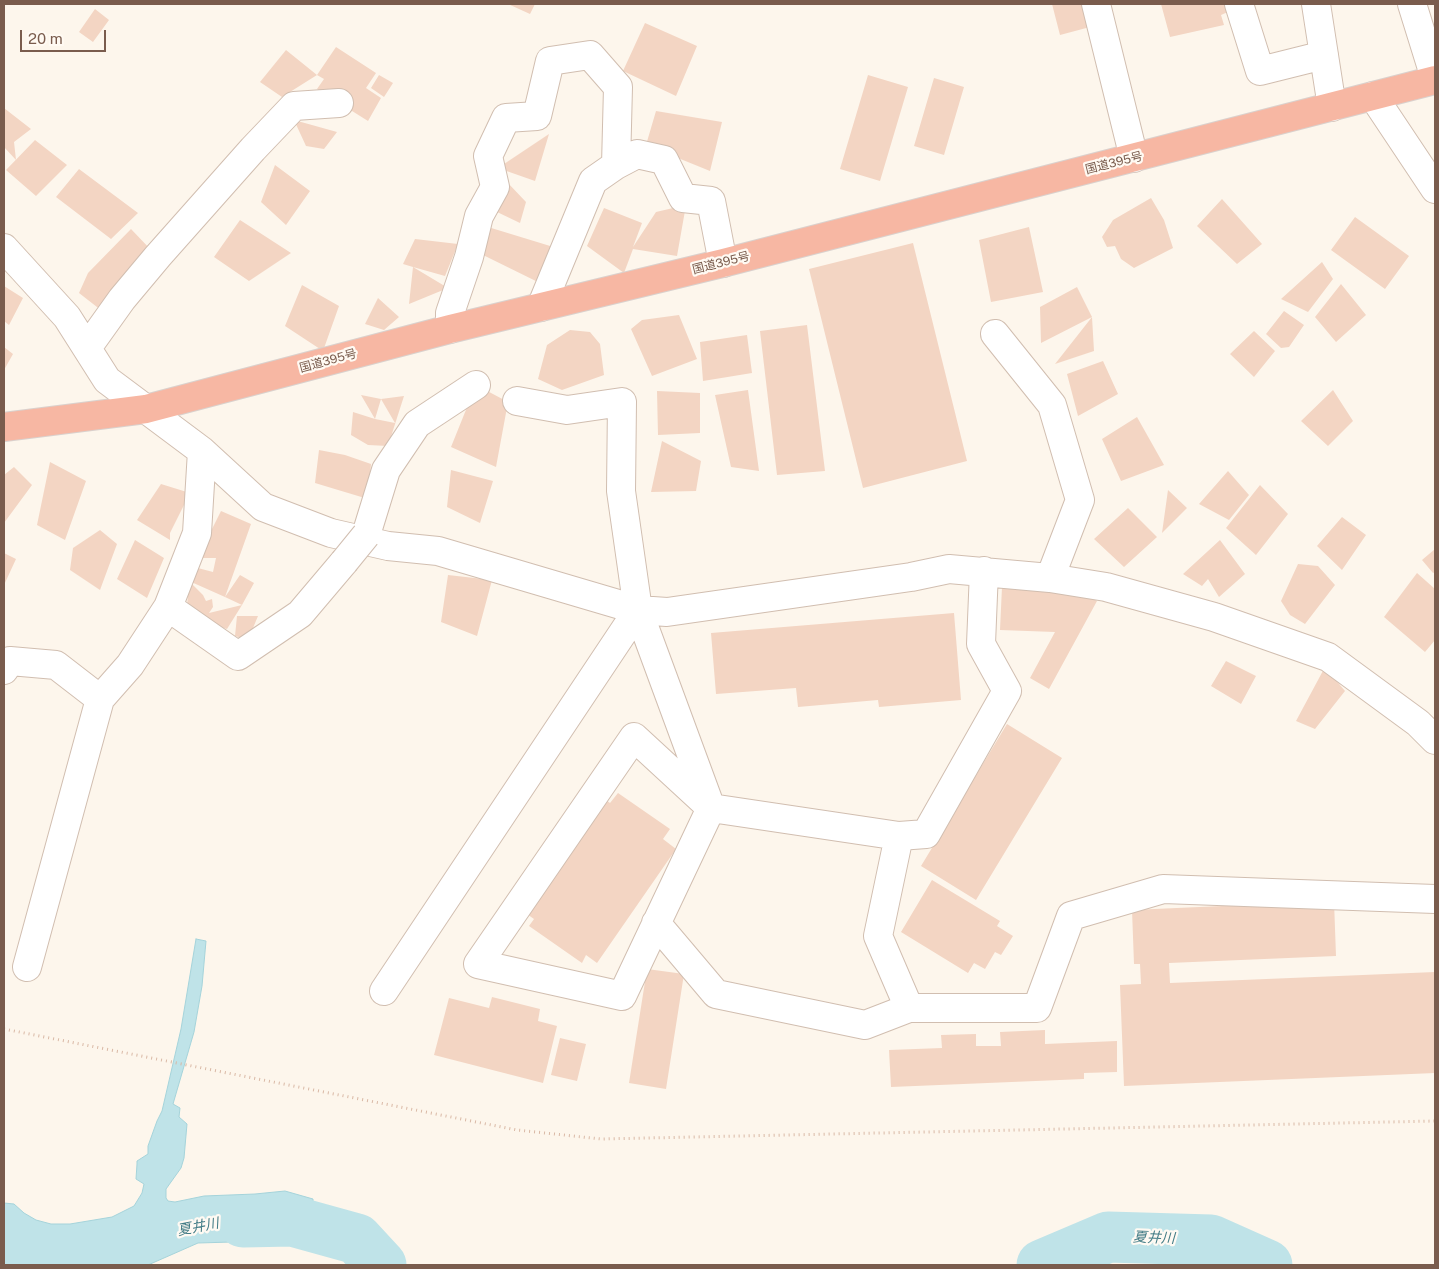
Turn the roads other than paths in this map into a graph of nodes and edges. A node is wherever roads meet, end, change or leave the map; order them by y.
1 (1096, 4) edge
2 (1239, 4) edge
3 (1316, 4) edge
4 (1412, 4) edge
5 (1324, 55) junction
6 (1435, 79) edge
7 (1373, 96) junction
8 (338, 103) dead end
9 (1332, 107) junction
10 (1134, 158) junction
11 (616, 164) junction
12 (1435, 189) edge
13 (4, 248) edge
14 (723, 263) junction
15 (542, 307) junction
16 (450, 329) junction
17 (994, 334) dead end
18 (87, 348) junction
19 (476, 385) dead end
20 (517, 401) dead end
21 (146, 409) junction
22 (4, 429) edge
23 (202, 451) junction
24 (984, 572) junction
25 (1050, 578) junction
26 (168, 607) junction
27 (638, 610) junction
28 (4, 670) edge
29 (100, 699) junction
30 (1435, 740) edge
31 (711, 808) junction
32 (899, 836) junction
33 (1435, 899) edge
34 (656, 923) junction
35 (27, 967) dead end
36 (384, 992) dead end
37 (909, 1008) junction

1 - 10 street
2 - 5 street
3 - 5 street
4 - 6 street
5 - 9 street
6 - 7 highway, 国道395号
7 - 9 highway, 国道395号
7 - 12 street
8 - 18 street
9 - 10 highway, 国道395号
10 - 14 highway, 国道395号
11 - 14 street
11 - 15 street
11 - 16 street
13 - 18 street
14 - 15 highway, 国道395号
15 - 16 highway, 国道395号
16 - 21 highway, 国道395号
17 - 25 street
18 - 21 street
19 - 26 street, bridge
20 - 27 street
21 - 22 highway, 国道395号
21 - 23 street
23 - 26 street
23 - 27 street
24 - 25 street
24 - 27 street
24 - 32 street
25 - 30 street
26 - 29 street
27 - 31 street
27 - 36 street
28 - 29 street
29 - 35 street
31 - 32 street
31 - 34 street
31 - 34 street
32 - 37 street
33 - 37 street
34 - 37 street

